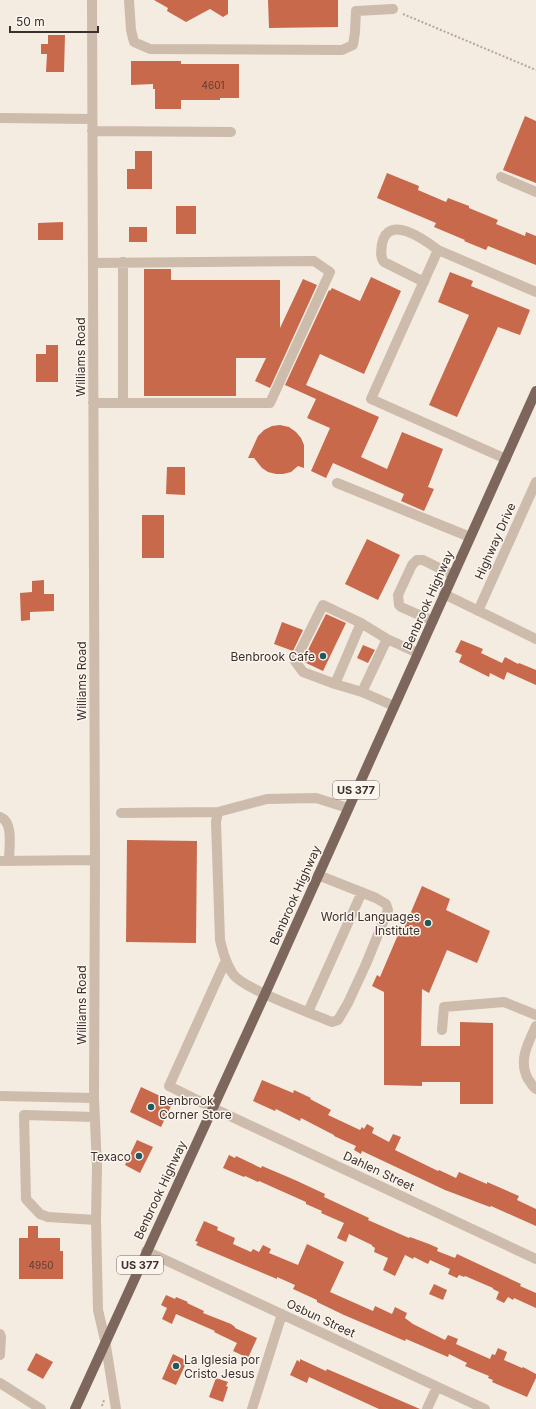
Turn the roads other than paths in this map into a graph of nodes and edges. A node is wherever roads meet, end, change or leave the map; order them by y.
1 (92, 0) edge
2 (129, 0) edge
3 (393, 10) road end
4 (0, 118) edge
5 (92, 119) junction
6 (92, 131) junction
7 (231, 132) dead end
8 (501, 178) dead end
9 (536, 192) edge
10 (438, 250) junction
11 (123, 262) junction
12 (93, 263) junction
13 (424, 282) junction
14 (536, 292) edge
15 (536, 391) edge
16 (93, 403) junction
17 (123, 403) junction
18 (506, 458) junction
19 (536, 482) edge
20 (336, 483) dead end
21 (470, 537) junction
22 (453, 575) junction
23 (444, 594) junction
24 (478, 611) junction
25 (433, 620) junction
26 (361, 623) junction
27 (387, 639) junction
28 (536, 639) edge
29 (418, 653) junction
30 (335, 684) junction
31 (362, 692) junction
32 (394, 706) junction
33 (348, 808) junction
34 (218, 812) junction
35 (121, 813) dead end
36 (0, 817) edge
37 (95, 860) junction
38 (5, 861) edge
39 (318, 875) junction
40 (362, 892) junction
41 (226, 960) junction
42 (266, 994) junction
43 (308, 1012) junction
44 (536, 1015) edge
45 (536, 1026) edge
46 (442, 1030) dead end
47 (536, 1089) edge
48 (0, 1096) edge
49 (94, 1098) junction
50 (212, 1108) junction
51 (94, 1117) junction
52 (96, 1220) junction
53 (146, 1251) junction
54 (536, 1259) edge
55 (282, 1314) junction
56 (0, 1334) edge
57 (105, 1340) junction
58 (0, 1355) edge
59 (0, 1383) edge
60 (437, 1387) junction
61 (41, 1409) edge
62 (74, 1409) edge
63 (116, 1409) edge
64 (252, 1409) edge
65 (427, 1409) edge
66 (485, 1409) edge

1 - 5 street, Williams Road
2 - 3 street
4 - 5 street
5 - 6 street, Williams Road
6 - 7 street
6 - 12 street, Williams Road
8 - 9 street
10 - 13 street
10 - 13 street
10 - 14 street
11 - 12 street
11 - 17 street
11 - 17 street
12 - 16 street, Williams Road
13 - 18 street
15 - 18 main road, Benbrook Highway / US 377
16 - 17 street
16 - 37 street, Williams Road
18 - 21 main road, Benbrook Highway / US 377
19 - 24 street, Highway Drive
20 - 21 street
21 - 22 main road, Benbrook Highway / US 377
22 - 23 main road, Benbrook Highway / US 377
22 - 25 street
23 - 24 street
23 - 25 main road, Benbrook Highway / US 377
24 - 28 street
25 - 29 main road, Benbrook Highway / US 377
26 - 27 street
26 - 30 street
26 - 30 street
27 - 29 street
27 - 31 street
29 - 32 main road, Benbrook Highway / US 377
30 - 31 street
31 - 32 street
32 - 33 main road, Benbrook Highway / US 377
33 - 34 street
33 - 39 main road, Benbrook Highway / US 377
34 - 35 street
34 - 41 street
36 - 38 street
37 - 38 street
37 - 49 street, Williams Road
39 - 40 street
39 - 42 main road, Benbrook Highway / US 377
40 - 43 street
40 - 43 street
41 - 42 street
41 - 50 street, Dahlen Street
42 - 43 street
42 - 50 main road, Benbrook Highway / US 377
44 - 46 street
45 - 47 street
48 - 49 street
49 - 51 street, Williams Road
50 - 53 main road, Benbrook Highway / US 377
50 - 54 street, Dahlen Street
51 - 52 street, Williams Road
51 - 52 street
52 - 57 street, Williams Road
53 - 55 street, Osbun Street
53 - 57 main road, Benbrook Highway / US 377
55 - 60 street, Osbun Street
55 - 64 street
56 - 58 street
57 - 62 main road, Benbrook Highway / US 377
57 - 63 street, Williams Road
59 - 61 street
60 - 65 street
60 - 66 street, Osbun Street

